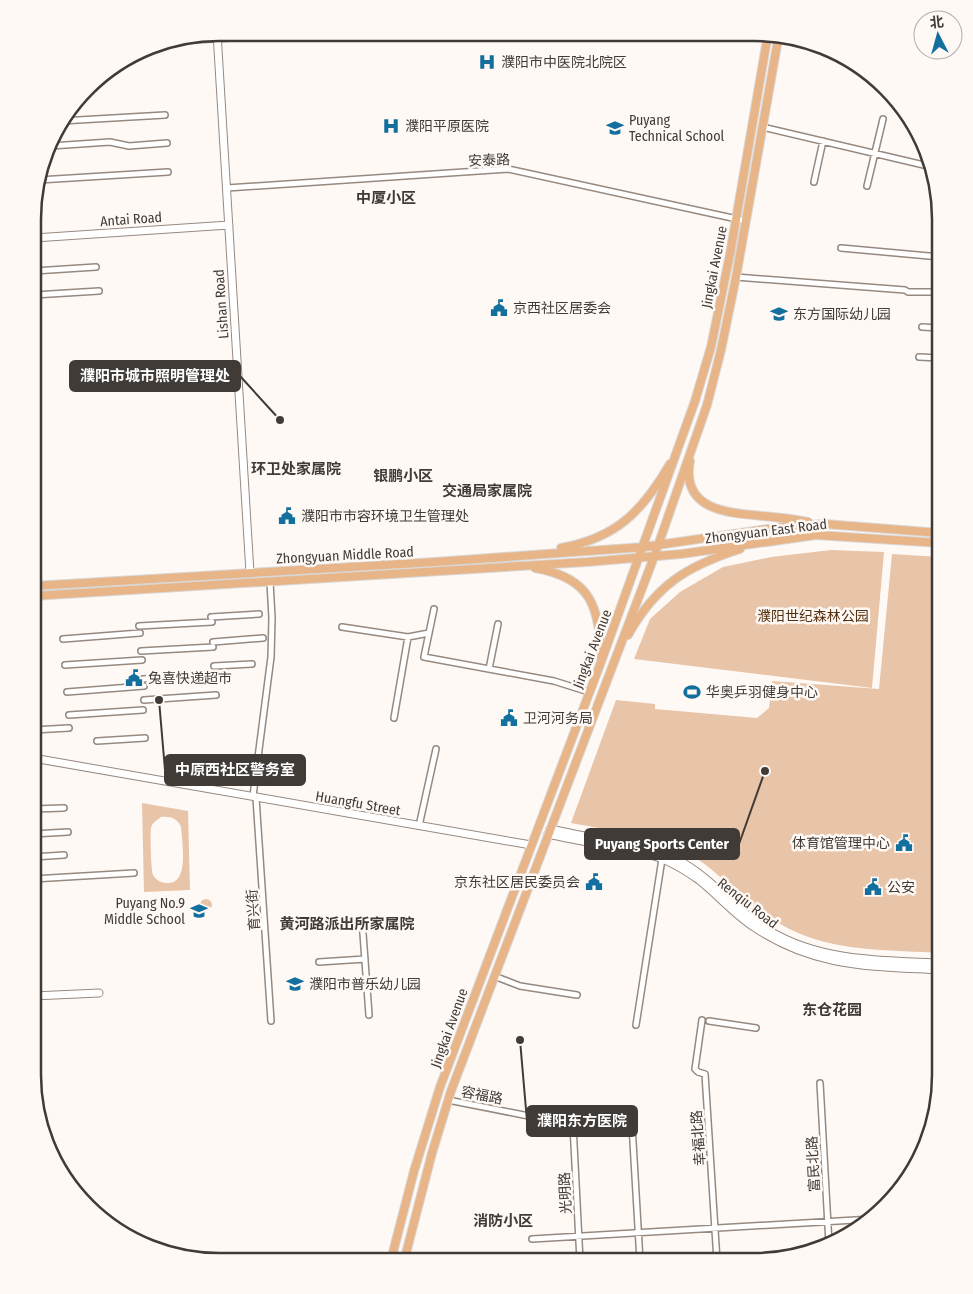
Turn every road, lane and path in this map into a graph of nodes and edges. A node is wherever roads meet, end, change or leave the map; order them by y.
1 (218, 42) edge
2 (767, 42) edge
3 (777, 43) edge
4 (165, 115) dead end
5 (883, 119) dead end
6 (71, 120) edge
7 (762, 127) junction
8 (823, 141) junction
9 (167, 143) dead end
10 (58, 145) edge
11 (875, 153) junction
12 (923, 165) edge
13 (168, 172) dead end
14 (46, 180) edge
15 (814, 182) dead end
16 (867, 186) dead end
17 (227, 188) junction
18 (736, 219) junction
19 (746, 221) junction
20 (229, 225) junction
21 (41, 238) edge
22 (841, 248) dead end
23 (932, 256) edge
24 (96, 266) dead end
25 (41, 270) edge
26 (736, 277) junction
27 (99, 291) dead end
28 (932, 292) edge
29 (41, 295) edge
30 (922, 327) dead end
31 (932, 328) edge
32 (919, 356) dead end
33 (932, 357) edge
34 (698, 432) junction
35 (680, 445) junction
36 (825, 524) junction
37 (932, 532) edge
38 (759, 542) junction
39 (932, 542) edge
40 (658, 545) junction
41 (644, 547) junction
42 (512, 556) junction
43 (654, 557) junction
44 (639, 558) junction
45 (518, 566) junction
46 (250, 573) junction
47 (270, 582) junction
48 (41, 586) edge
49 (41, 596) edge
50 (434, 609) dead end
51 (259, 614) dead end
52 (498, 624) dead end
53 (139, 626) dead end
54 (342, 626) dead end
55 (429, 633) junction
56 (140, 634) dead end
57 (408, 637) junction
58 (63, 638) dead end
59 (263, 638) dead end
60 (141, 651) dead end
61 (615, 658) junction
62 (142, 660) dead end
63 (601, 662) junction
64 (252, 664) dead end
65 (65, 665) dead end
66 (214, 666) dead end
67 (488, 669) junction
68 (215, 674) dead end
69 (143, 679) dead end
70 (144, 686) dead end
71 (67, 692) dead end
72 (589, 692) junction
73 (216, 695) dead end
74 (144, 700) dead end
75 (144, 710) dead end
76 (69, 715) dead end
77 (394, 718) dead end
78 (69, 728) dead end
79 (41, 730) edge
80 (145, 738) dead end
81 (97, 742) dead end
82 (436, 749) dead end
83 (41, 759) edge
84 (254, 797) junction
85 (64, 808) dead end
86 (41, 809) edge
87 (419, 826) junction
88 (68, 832) dead end
89 (549, 832) junction
90 (41, 834) edge
91 (531, 845) junction
92 (64, 855) dead end
93 (41, 856) edge
94 (662, 859) junction
95 (134, 873) dead end
96 (41, 879) edge
97 (362, 920) dead end
98 (365, 959) junction
99 (320, 962) dead end
100 (932, 963) edge
101 (932, 970) edge
102 (494, 976) junction
103 (100, 993) dead end
104 (577, 995) dead end
105 (41, 996) edge
106 (368, 1014) dead end
107 (702, 1020) dead end
108 (271, 1021) dead end
109 (709, 1021) dead end
110 (636, 1025) dead end
111 (756, 1028) dead end
112 (820, 1083) dead end
113 (448, 1100) junction
114 (573, 1124) junction
115 (857, 1220) edge
116 (828, 1221) junction
117 (715, 1228) junction
118 (639, 1233) junction
119 (578, 1236) junction
120 (829, 1236) edge
121 (532, 1239) dead end
122 (393, 1253) edge
123 (406, 1253) edge
124 (579, 1253) edge
125 (640, 1253) edge
126 (717, 1253) edge

1 - 17 street, Lishan Road
2 - 18 main road, Jingkai Avenue
3 - 7 main road, Jingkai Avenue
4 - 6 street
5 - 11 street
7 - 8 street
7 - 19 main road, Jingkai Avenue
8 - 11 street
8 - 15 street
9 - 10 street
11 - 12 street
11 - 16 street
13 - 14 street
17 - 18 street, 安泰路
17 - 20 street, Lishan Road
18 - 19 street, 安泰路
18 - 35 main road, Jingkai Avenue
19 - 26 main road, Jingkai Avenue
20 - 21 street, Antai Road
20 - 46 street, Lishan Road
22 - 23 street
24 - 25 street
26 - 28 street
26 - 34 main road, Jingkai Avenue
27 - 29 street
30 - 31 street
32 - 33 street
34 - 36 main road
34 - 40 main road, Jingkai Avenue
35 - 41 main road, Jingkai Avenue
35 - 42 main road
36 - 37 main road, Zhongyuan East Road
36 - 40 main road, Zhongyuan East Road
38 - 39 main road, Zhongyuan East Road
38 - 43 main road, Zhongyuan East Road
38 - 61 main road
40 - 41 main road, Zhongyuan Middle Road
40 - 43 main road, Jingkai Avenue
41 - 42 main road, Zhongyuan Middle Road
41 - 44 main road, Jingkai Avenue
42 - 46 main road, Zhongyuan Middle Road
43 - 44 main road, Zhongyuan Middle Road
43 - 61 main road, Jingkai Avenue
44 - 45 main road, Zhongyuan Middle Road
44 - 63 main road, Jingkai Avenue
45 - 47 main road, Zhongyuan Middle Road
45 - 63 main road
46 - 48 main road, Zhongyuan Middle Road
47 - 49 main road, Zhongyuan Middle Road
47 - 84 street, 育兴街
50 - 55 street
51 - 53 street
52 - 67 street
54 - 57 street
55 - 57 street
55 - 67 street
56 - 58 street
57 - 77 street
59 - 60 street
61 - 89 main road, Jingkai Avenue
62 - 65 street
63 - 72 main road, Jingkai Avenue
64 - 66 street
67 - 72 street
68 - 69 street
70 - 71 street
72 - 91 main road, Jingkai Avenue
73 - 74 street
75 - 76 street
78 - 79 street
80 - 81 street
82 - 87 street
83 - 84 street, Huangfu Street
84 - 87 street, Huangfu Street
84 - 108 street, 育兴街
85 - 86 street
87 - 91 street, Huangfu Street
88 - 90 street
89 - 94 street, Renqiu Road
89 - 100 street, Renqiu Road
89 - 102 main road, Jingkai Avenue
91 - 122 main road, Jingkai Avenue
92 - 93 street
94 - 101 street, Renqiu Road
94 - 110 street
95 - 96 street
97 - 98 street
98 - 99 street
98 - 106 street
102 - 104 street
102 - 113 main road, Jingkai Avenue
103 - 105 street
107 - 117 street, 幸福北路
109 - 111 street
112 - 116 street, 富民北路
113 - 114 street, 容福路
113 - 123 main road, Jingkai Avenue
114 - 118 street, 容福路
114 - 119 street, 光明路
115 - 116 street
116 - 117 street
116 - 120 street, 富民北路
117 - 118 street
117 - 126 street, 幸福北路
118 - 119 street
118 - 125 street
119 - 121 street
119 - 124 street, 光明路

